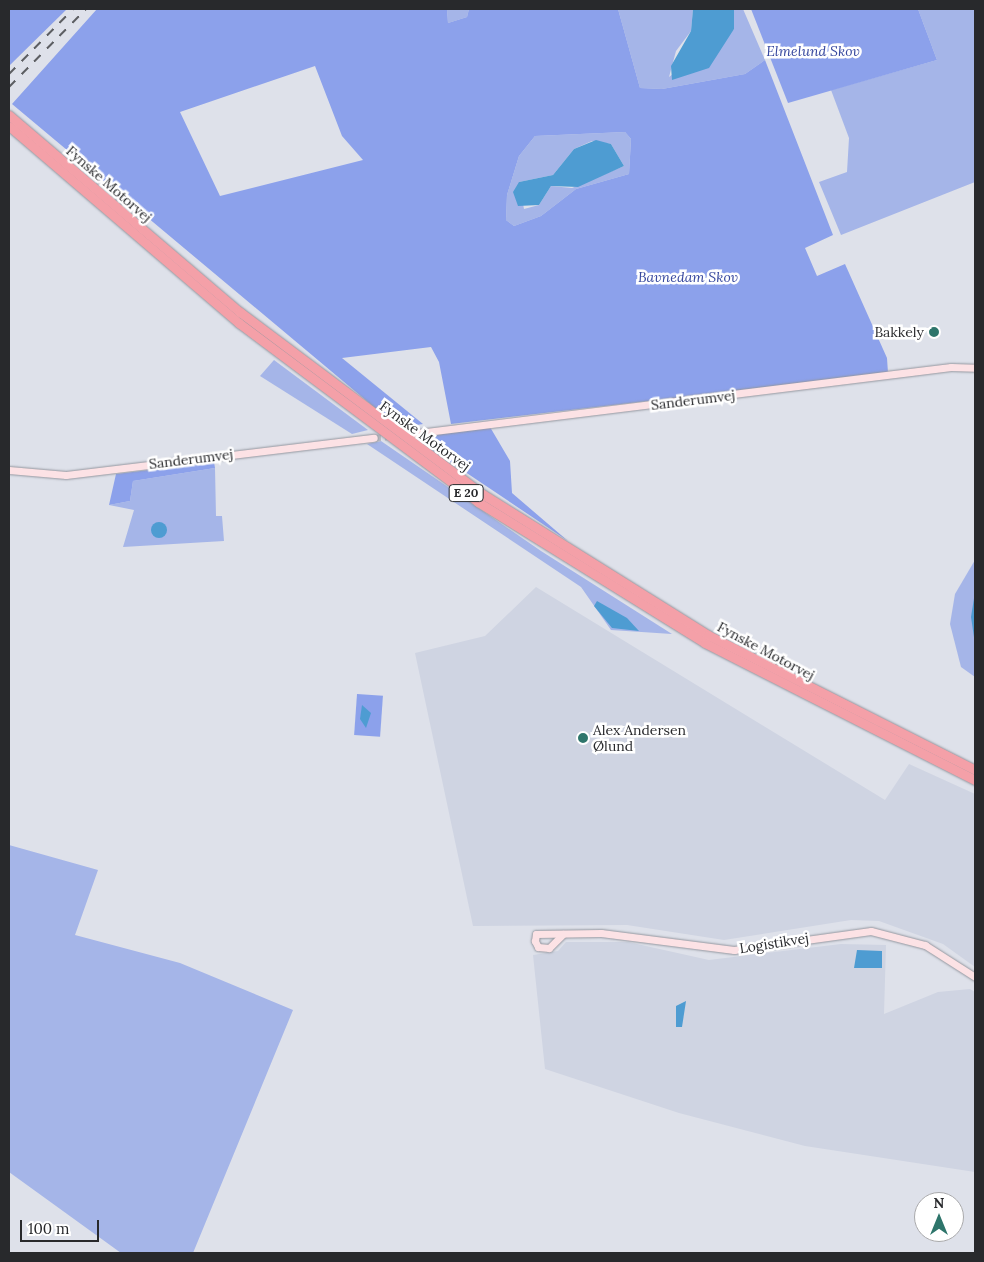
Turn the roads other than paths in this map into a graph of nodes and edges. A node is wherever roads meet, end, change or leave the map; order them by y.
1 (9, 115) edge
2 (9, 126) edge
3 (975, 368) edge
4 (410, 434) tunnel mouth
5 (374, 438) tunnel mouth
6 (9, 470) edge
7 (975, 770) edge
8 (975, 780) edge
9 (562, 934) dead end
10 (975, 977) edge

1 - 7 highway, Fynske Motorvej / E 20
2 - 8 highway, Fynske Motorvej / E 20
3 - 4 street, Sanderumvej
5 - 6 street, Sanderumvej
9 - 10 street, Logistikvej

